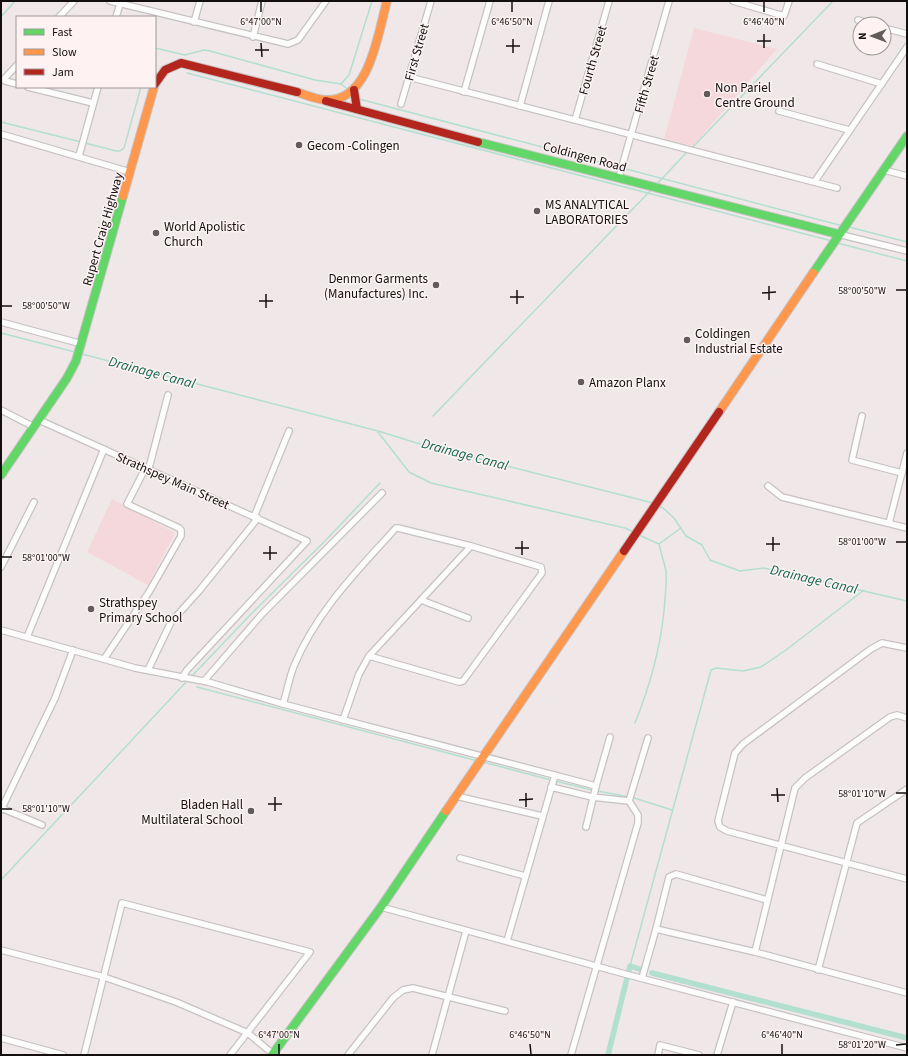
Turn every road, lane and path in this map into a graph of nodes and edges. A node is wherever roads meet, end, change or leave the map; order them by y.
1 (74, 1) edge
2 (110, 1) edge
3 (200, 1) edge
4 (262, 1) edge
5 (326, 1) edge
6 (387, 1) edge
7 (431, 1) edge
8 (490, 1) edge
9 (549, 1) edge
10 (609, 1) edge
11 (669, 1) edge
12 (732, 1) edge
13 (789, 1) edge
14 (120, 4) junction
15 (60, 16) edge
16 (116, 16) edge
17 (194, 22) junction
18 (892, 30) edge
19 (907, 34) edge
20 (253, 36) junction
21 (907, 47) edge
22 (816, 64) dead end
23 (16, 65) edge
24 (409, 77) junction
25 (16, 84) edge
26 (156, 84) edge
27 (882, 84) junction
28 (32, 88) edge
29 (98, 88) edge
30 (154, 88) edge
31 (354, 90) junction
32 (464, 92) junction
33 (325, 100) junction
34 (93, 103) junction
35 (401, 104) dead end
36 (520, 106) junction
37 (357, 110) junction
38 (779, 111) dead end
39 (575, 120) junction
40 (849, 130) junction
41 (1, 134) edge
42 (631, 134) junction
43 (907, 136) edge
44 (79, 156) junction
45 (884, 170) junction
46 (130, 172) junction
47 (621, 172) junction
48 (907, 176) edge
49 (815, 181) junction
50 (837, 188) dead end
51 (838, 234) junction
52 (907, 251) edge
53 (1, 322) edge
54 (81, 346) junction
55 (168, 395) dead end
56 (1, 410) edge
57 (862, 416) dead end
58 (37, 423) junction
59 (289, 432) dead end
60 (104, 449) junction
61 (907, 453) edge
62 (147, 467) junction
63 (902, 473) junction
64 (1, 475) edge
65 (768, 486) dead end
66 (382, 493) dead end
67 (34, 502) dead end
68 (256, 518) junction
69 (889, 523) junction
70 (907, 528) edge
71 (471, 546) junction
72 (1, 566) edge
73 (421, 600) junction
74 (468, 618) dead end
75 (1, 630) edge
76 (27, 637) junction
77 (907, 648) edge
78 (73, 650) junction
79 (369, 656) junction
80 (104, 659) junction
81 (148, 670) junction
82 (182, 678) junction
83 (204, 681) junction
84 (283, 704) junction
85 (907, 718) edge
86 (343, 720) junction
87 (610, 737) dead end
88 (648, 738) dead end
89 (484, 756) junction
90 (555, 775) junction
91 (596, 786) junction
92 (551, 787) junction
93 (907, 789) edge
94 (456, 796) junction
95 (593, 797) junction
96 (629, 801) junction
97 (1, 809) edge
98 (542, 816) junction
99 (42, 825) dead end
100 (586, 827) dead end
101 (781, 844) junction
102 (460, 858) dead end
103 (846, 863) junction
104 (525, 876) junction
105 (907, 879) edge
106 (767, 900) junction
107 (381, 907) junction
108 (656, 929) junction
109 (466, 931) junction
110 (507, 941) junction
111 (1, 950) edge
112 (755, 952) junction
113 (597, 966) junction
114 (818, 970) junction
115 (104, 977) junction
116 (642, 978) junction
117 (907, 994) edge
118 (447, 996) junction
119 (733, 1002) junction
120 (505, 1011) dead end
121 (248, 1033) junction
122 (1, 1038) edge
123 (907, 1048) edge
124 (272, 1054) edge
125 (63, 1055) edge
126 (84, 1055) edge
127 (230, 1055) edge
128 (349, 1055) edge
129 (432, 1055) edge
130 (571, 1055) edge
131 (658, 1055) edge
132 (699, 1055) edge
133 (717, 1055) edge

1 - 15 street
2 - 14 street
3 - 17 street
4 - 20 street
5 - 20 street
6 - 31 main road
7 - 24 street, First Street
8 - 32 street
9 - 36 street
10 - 39 street, Fourth Street
11 - 42 street, Fifth Street
12 - 13 street
14 - 16 street
14 - 17 street
17 - 20 street
18 - 19 street
21 - 27 street
22 - 27 street
23 - 25 street
24 - 32 street
24 - 35 street, First Street
26 - 33 main road, Rupert Craig Highway
27 - 40 street
28 - 34 street
29 - 34 street
30 - 46 main road, Rupert Craig Highway
31 - 33 main road, Rupert Craig Highway
31 - 37 main road
32 - 36 street
33 - 37 main road, Coldingen Road
34 - 44 street
36 - 39 street
37 - 47 main road, Coldingen Road
38 - 40 street
39 - 42 street
40 - 49 street
41 - 44 street
42 - 47 street, Fifth Street
42 - 49 street
43 - 45 main road
44 - 46 street
45 - 48 street
45 - 51 main road
46 - 54 main road, Rupert Craig Highway
47 - 51 main road, Coldingen Road
49 - 50 street
51 - 52 street
51 - 89 main road
53 - 54 street
54 - 58 main road, Rupert Craig Highway
55 - 62 street
56 - 58 street, Strathspey Main Street
57 - 63 street
58 - 60 street, Strathspey Main Street
58 - 64 main road, Rupert Craig Highway
59 - 68 street
60 - 62 street, Strathspey Main Street
60 - 76 street
61 - 63 street
62 - 68 street, Strathspey Main Street
62 - 80 street
63 - 69 street
65 - 69 street
66 - 83 street
67 - 72 street
68 - 81 street
68 - 82 street, Strathspey Main Street
69 - 70 street
71 - 73 street
71 - 79 street
71 - 84 street
73 - 74 street
73 - 79 street
75 - 76 street
76 - 78 street
77 - 101 street
78 - 80 street
78 - 97 street
79 - 86 street
80 - 81 street
81 - 82 street
82 - 83 street
83 - 84 street
84 - 86 street
85 - 101 street
86 - 89 street
87 - 91 street
88 - 96 street
89 - 90 street
89 - 94 main road
90 - 91 street
90 - 92 street
91 - 95 street
92 - 95 street
92 - 98 street
93 - 103 street
94 - 98 street
94 - 107 main road
95 - 96 street
95 - 100 street
96 - 113 street
97 - 99 street
98 - 104 street
101 - 103 street
101 - 106 street
102 - 104 street
103 - 105 street
103 - 114 street
104 - 110 street
106 - 108 street
106 - 112 street
107 - 109 street
107 - 124 main road
108 - 112 street
108 - 116 street
109 - 110 street
109 - 118 street
110 - 113 street
111 - 115 street
112 - 114 street
113 - 116 street
113 - 130 street
114 - 117 street
115 - 121 street
115 - 121 street
115 - 126 street
116 - 119 street
118 - 120 street
118 - 128 street
118 - 129 street
119 - 123 street
119 - 133 street
121 - 124 street
121 - 127 street
122 - 125 street
131 - 132 street

